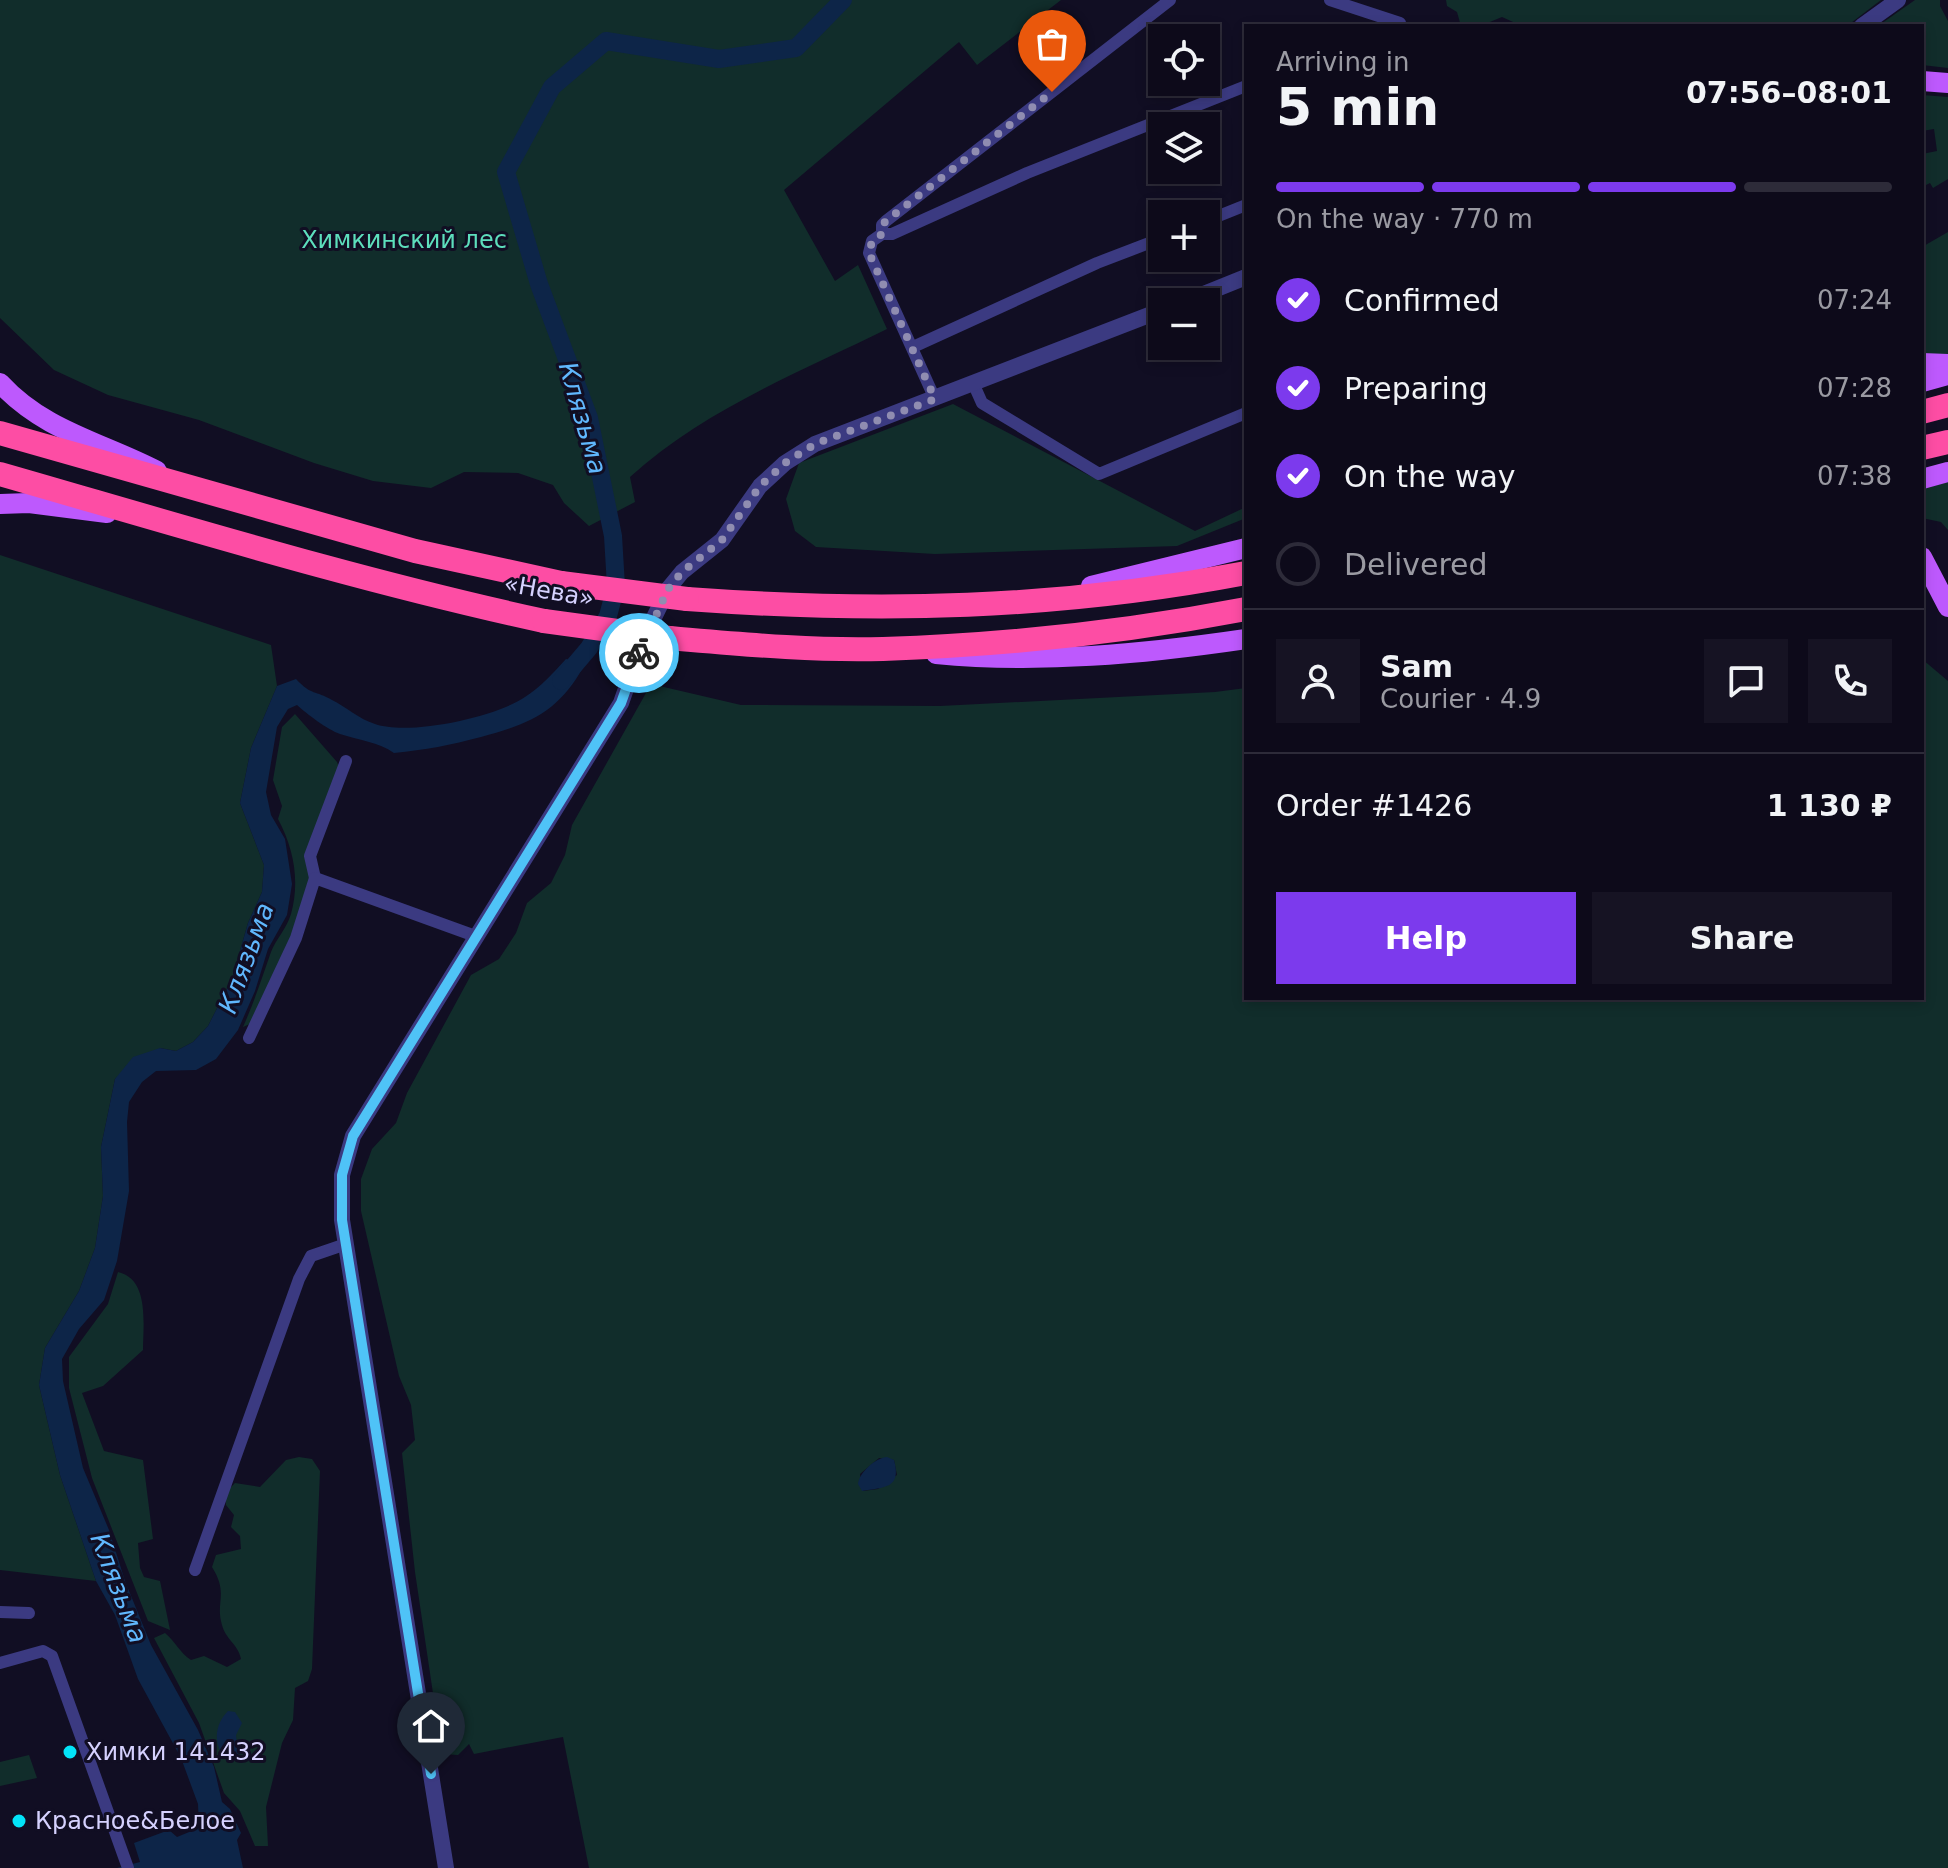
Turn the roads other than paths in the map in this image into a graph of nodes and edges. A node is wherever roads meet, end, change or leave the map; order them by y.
1 (1170, 0) edge
2 (1330, 0) edge
3 (1898, 0) edge
4 (1395, 24) edge
5 (1865, 24) edge
6 (1924, 82) edge
7 (1948, 83) edge
8 (1244, 87) edge
9 (1244, 206) edge
10 (1220, 215) edge
11 (882, 234) junction
12 (1148, 243) edge
13 (1244, 278) edge
14 (1219, 288) edge
15 (1148, 316) edge
16 (913, 347) junction
17 (1924, 363) edge
18 (1948, 364) edge
19 (1948, 375) edge
20 (1924, 381) edge
21 (0, 383) edge
22 (974, 385) junction
23 (935, 399) junction
24 (1948, 405) edge
25 (1924, 411) edge
26 (1244, 414) edge
27 (0, 433) edge
28 (1948, 442) edge
29 (1924, 448) edge
30 (1948, 472) edge
31 (0, 474) edge
32 (1924, 478) edge
33 (189, 487) junction
34 (0, 504) edge
35 (154, 518) junction
36 (1244, 549) edge
37 (1924, 561) edge
38 (1244, 573) edge
39 (997, 606) junction
40 (1948, 607) edge
41 (1244, 609) edge
42 (1244, 639) edge
43 (880, 649) junction
44 (346, 761) dead end
45 (315, 878) junction
46 (478, 937) junction
47 (249, 1038) dead end
48 (346, 1244) junction
49 (195, 1570) dead end
50 (0, 1612) edge
51 (29, 1613) dead end
52 (0, 1663) edge
53 (127, 1866) edge
54 (446, 1868) edge

1 - 11 street
2 - 4 street
3 - 5 street
6 - 7 main road
8 - 11 street
9 - 10 street
11 - 16 street
12 - 16 street
13 - 14 street
15 - 22 street
16 - 23 street
17 - 18 main road
19 - 20 main road
21 - 33 main road
22 - 23 street
22 - 26 street
23 - 46 street
24 - 25 highway
27 - 33 highway, «Нева»
28 - 29 highway
30 - 32 main road
31 - 35 highway, «Нева»
33 - 39 highway, «Нева», bridge
34 - 35 main road
35 - 43 highway, «Нева», bridge
36 - 39 main road
37 - 40 main road
38 - 39 highway, «Нева»
41 - 43 highway, «Нева»
42 - 43 main road
44 - 45 street
45 - 46 street
45 - 47 street
46 - 48 street
48 - 49 street
48 - 54 street
50 - 51 street
52 - 53 street

